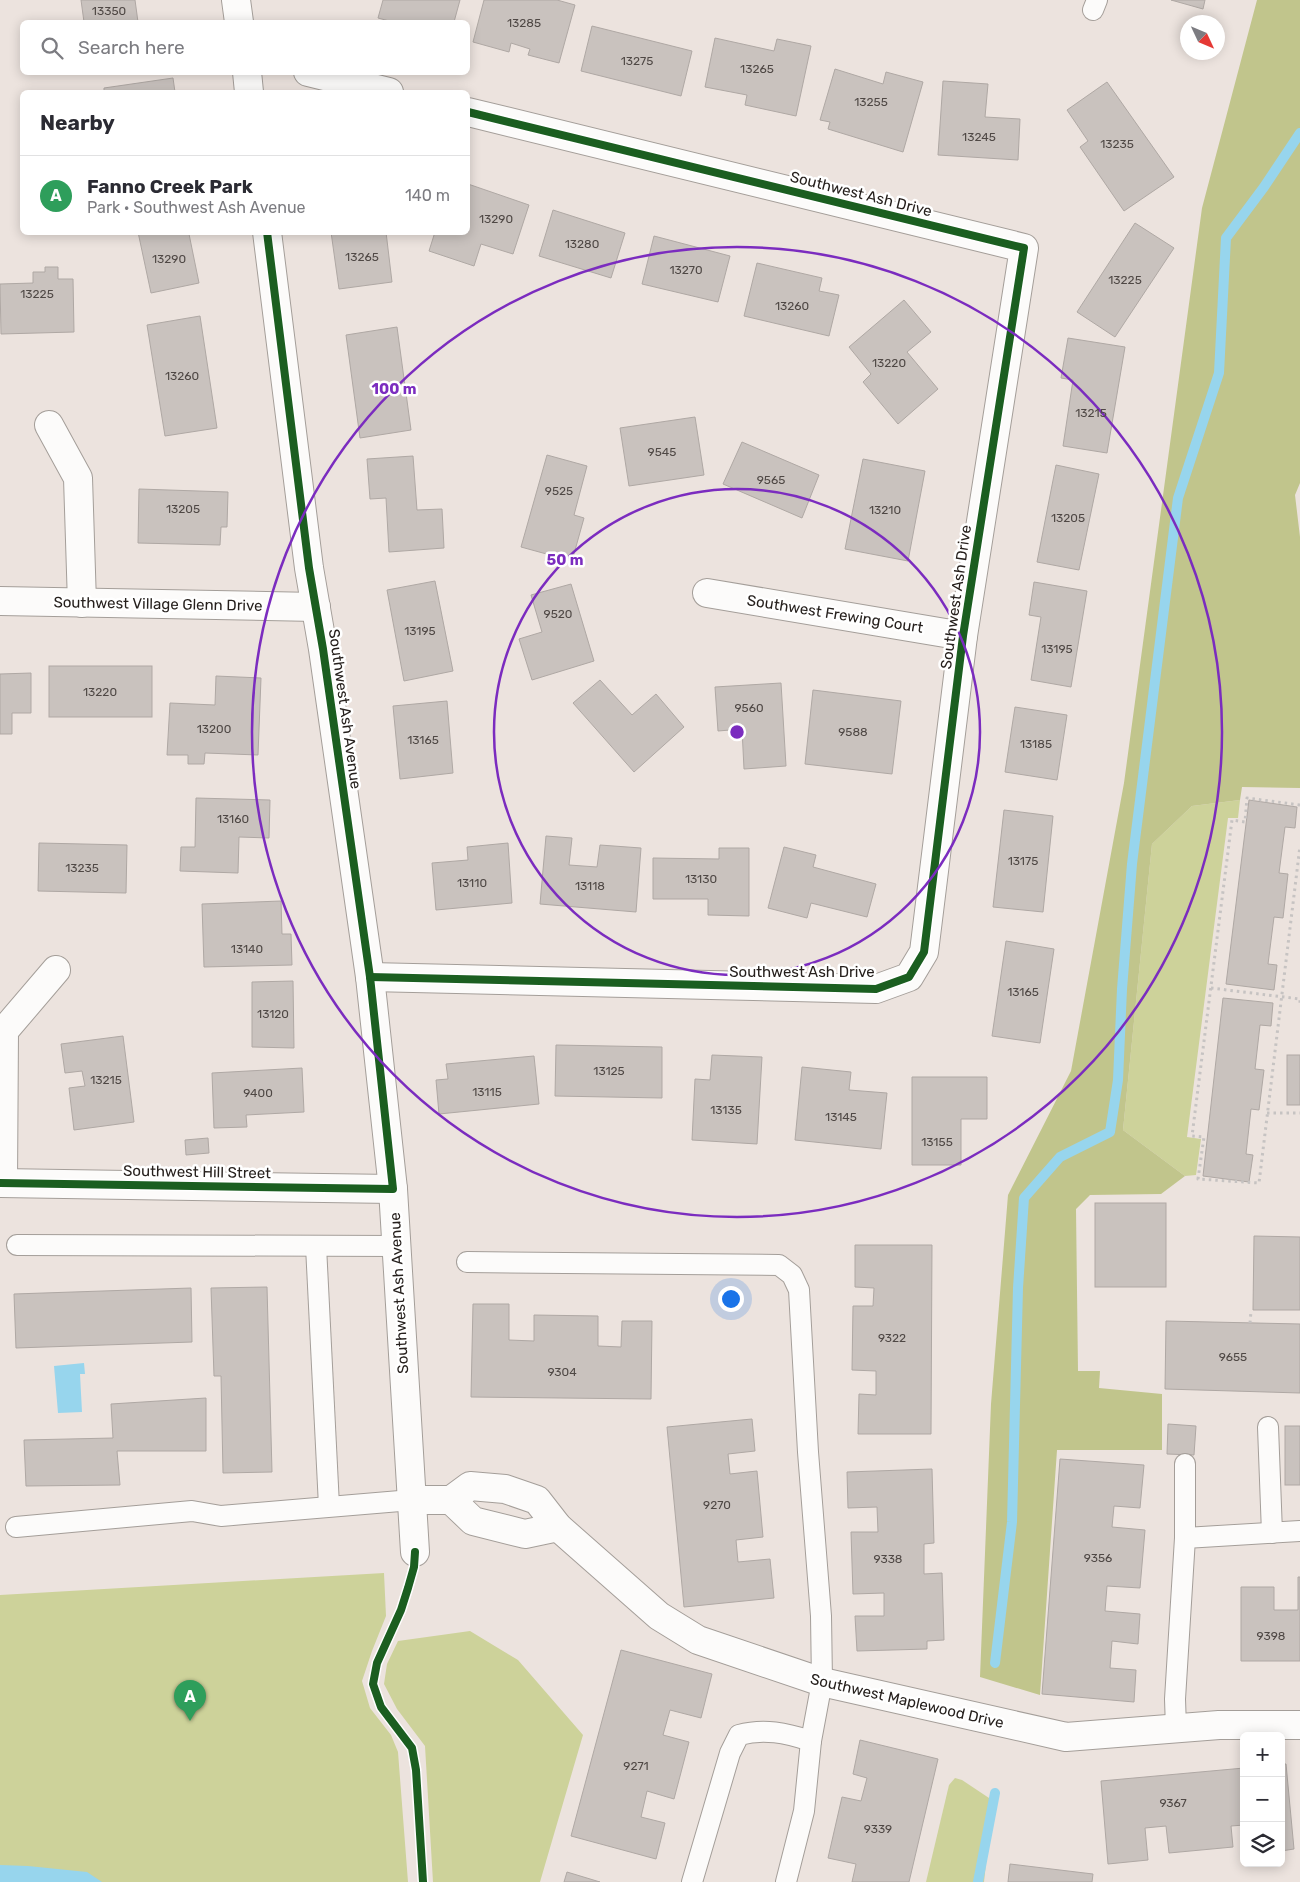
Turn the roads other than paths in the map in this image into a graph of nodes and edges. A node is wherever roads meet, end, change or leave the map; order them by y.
1 (236, 0) edge
2 (239, 20) edge
3 (320, 75) edge
4 (381, 90) edge
5 (470, 112) edge
6 (267, 235) edge
7 (49, 425) dead end
8 (707, 593) dead end
9 (0, 601) edge
10 (82, 603) junction
11 (316, 607) junction
12 (963, 636) junction
13 (56, 970) dead end
14 (370, 977) junction
15 (2, 1183) edge
16 (393, 1189) junction
17 (17, 1245) dead end
18 (316, 1246) junction
19 (397, 1246) junction
20 (467, 1262) dead end
21 (1268, 1426) dead end
22 (1185, 1464) dead end
23 (412, 1500) junction
24 (451, 1500) junction
25 (330, 1506) junction
26 (16, 1527) dead end
27 (558, 1527) junction
28 (1300, 1531) edge
29 (1272, 1533) junction
30 (1185, 1538) junction
31 (415, 1552) dead end
32 (822, 1682) junction
33 (1300, 1725) edge
34 (1176, 1728) junction
35 (811, 1741) junction
36 (692, 1882) edge
37 (786, 1882) edge

1 - 2 street
3 - 4 street
5 - 12 street, Southwest Ash Drive
6 - 11 street, Southwest Ash Avenue
7 - 10 street
8 - 12 street, Southwest Frewing Court
9 - 10 street, Southwest Village Glenn Drive
10 - 11 street, Southwest Village Glenn Drive
11 - 14 street, Southwest Ash Avenue
12 - 14 street, Southwest Ash Drive
13 - 15 street
14 - 16 street, Southwest Ash Avenue
15 - 16 street, Southwest Hill Street
16 - 19 street, Southwest Ash Avenue
17 - 18 lane
18 - 19 lane
18 - 25 lane
19 - 23 street, Southwest Ash Avenue
20 - 32 lane
21 - 29 lane
22 - 30 lane
23 - 24 street
23 - 25 lane
23 - 31 street, Southwest Ash Avenue
24 - 27 street
24 - 27 street, Southwest Maplewood Drive
25 - 26 lane
27 - 32 street, Southwest Maplewood Drive
28 - 29 lane
29 - 30 lane
30 - 34 lane
32 - 34 street, Southwest Maplewood Drive
32 - 35 lane
33 - 34 street, Southwest Maplewood Drive
35 - 36 lane
35 - 37 lane

